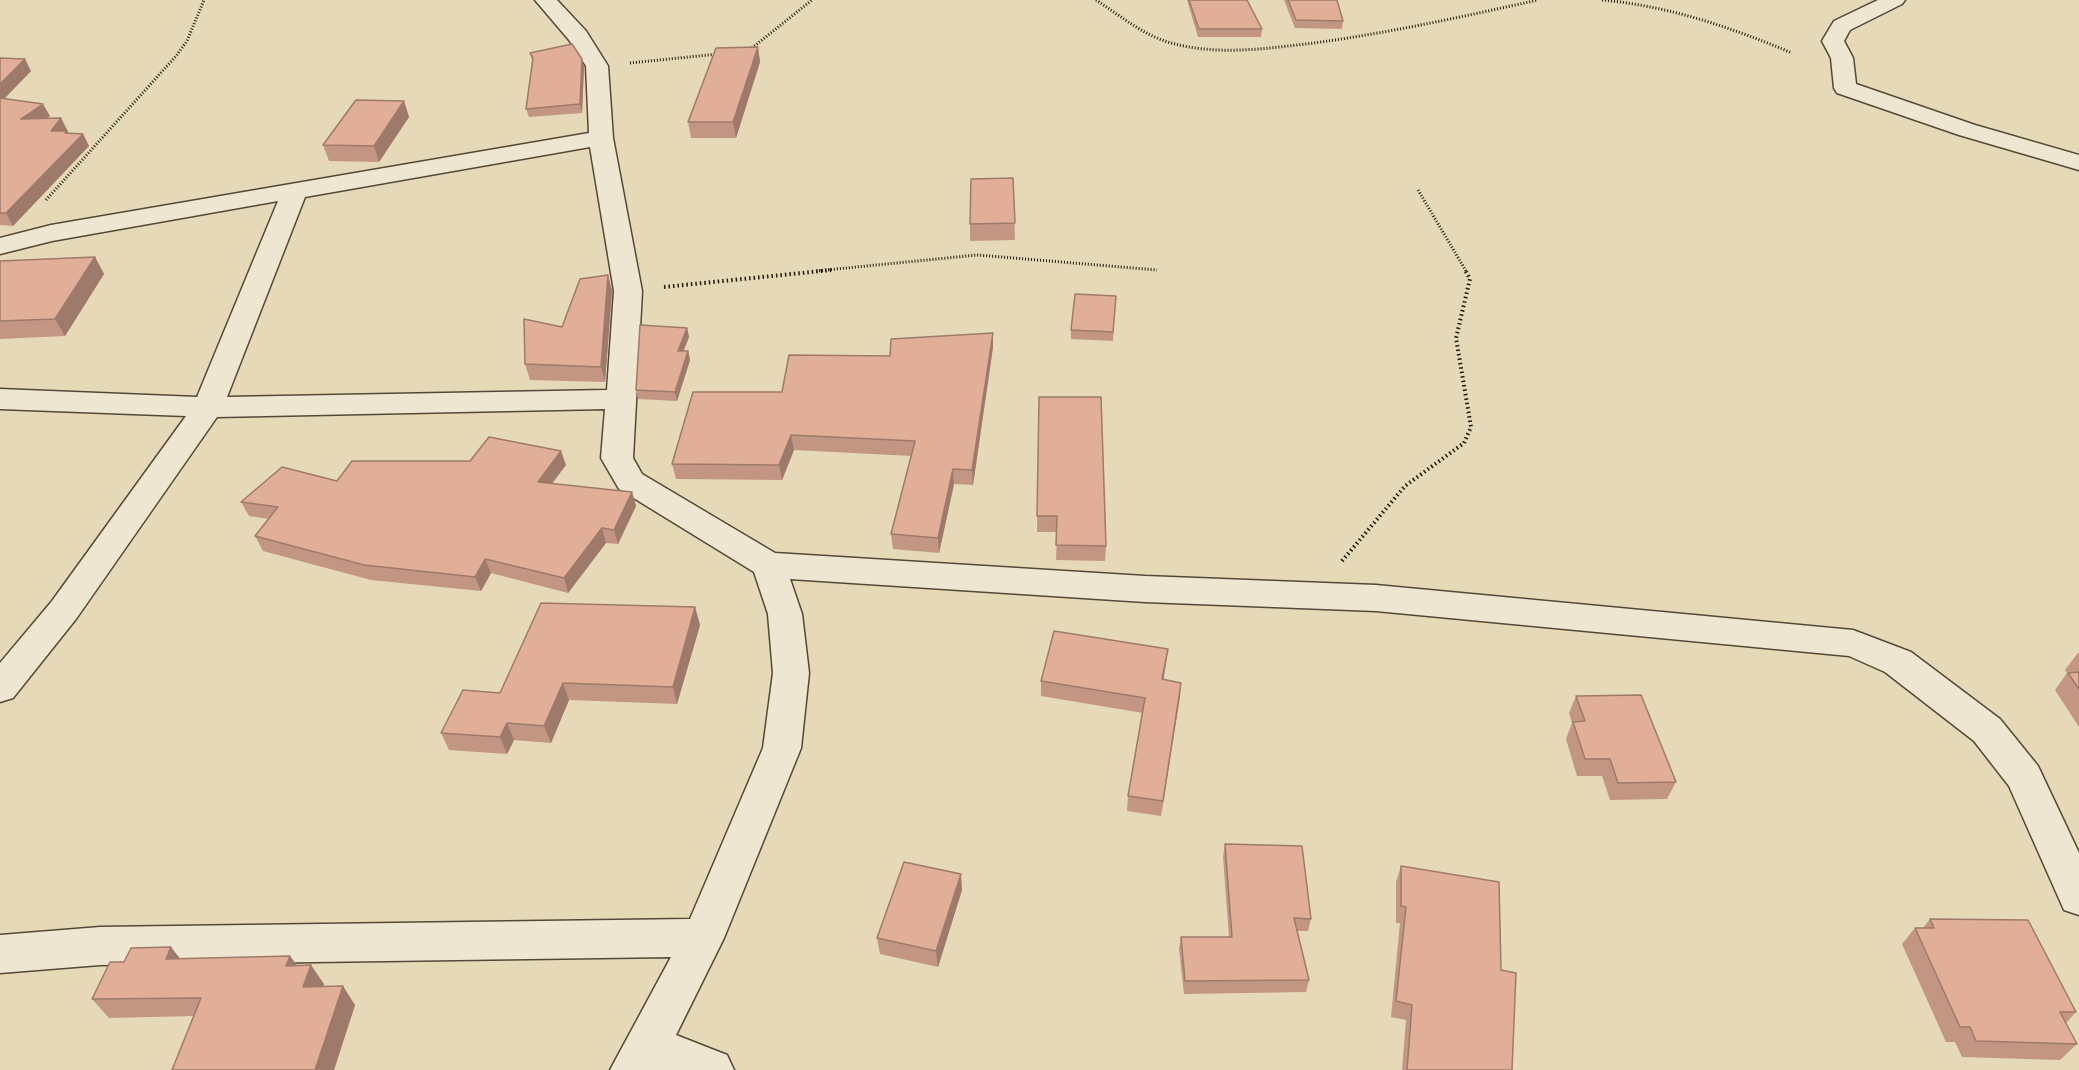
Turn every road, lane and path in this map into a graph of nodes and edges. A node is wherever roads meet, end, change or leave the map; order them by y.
1 (204, 0) edge
2 (545, 0) edge
3 (812, 0) edge
4 (1096, 0) edge
5 (1538, 0) edge
6 (1602, 0) edge
7 (1895, 0) edge
8 (747, 50) edge
9 (727, 53) edge
10 (1792, 53) dead end
11 (597, 66) junction
12 (601, 138) junction
13 (2079, 163) edge
14 (295, 190) junction
15 (1418, 190) dead end
16 (1, 247) edge
17 (1157, 270) dead end
18 (628, 291) junction
19 (0, 399) edge
20 (621, 399) junction
21 (208, 407) junction
22 (768, 565) junction
23 (1312, 595) junction
24 (0, 688) edge
25 (2079, 897) edge
26 (703, 938) junction
27 (0, 954) edge
28 (640, 1058) edge
29 (711, 1070) edge

1 - 16 path
2 - 11 street
3 - 8 path
4 - 5 path
6 - 10 path
7 - 13 street
9 - 11 path
11 - 12 street
12 - 14 street
12 - 18 street
14 - 16 street
14 - 21 street
15 - 23 path
17 - 18 path
18 - 20 street
19 - 21 street
20 - 21 street
20 - 22 street
21 - 24 street
22 - 23 street
22 - 26 street
23 - 25 street
26 - 27 street
26 - 28 street
28 - 29 street

